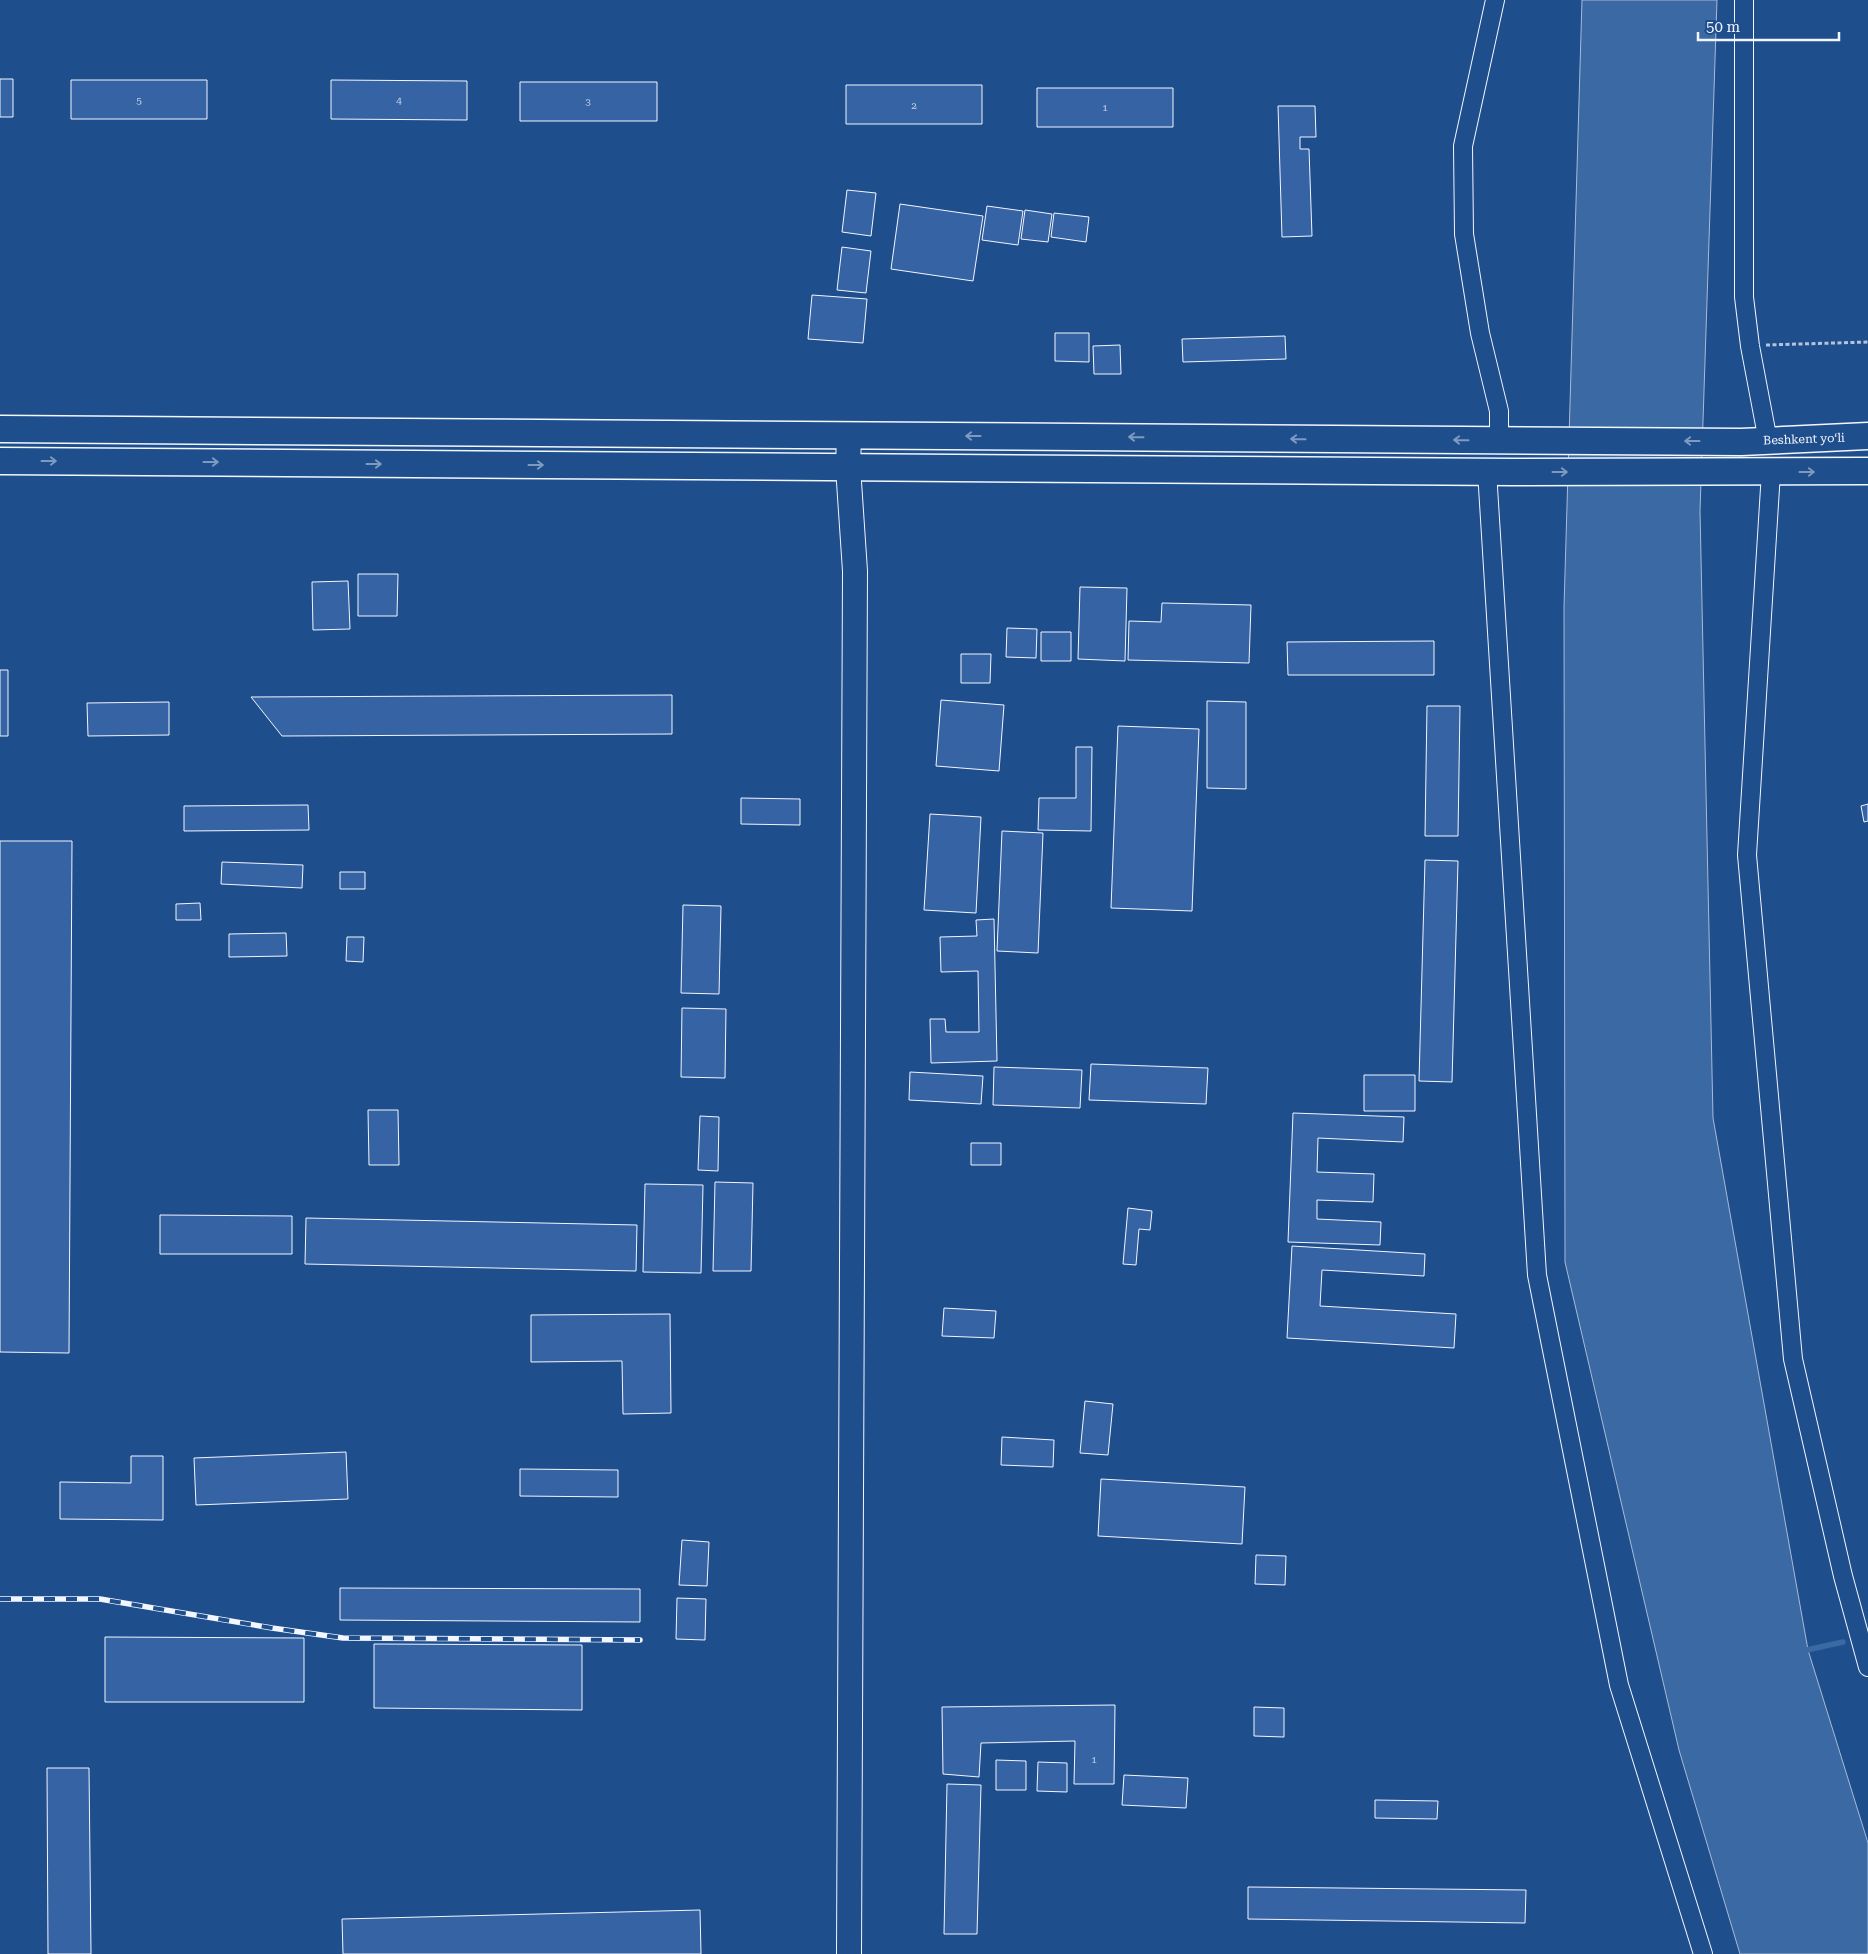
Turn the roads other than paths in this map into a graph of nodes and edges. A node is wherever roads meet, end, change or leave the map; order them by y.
1 (1495, 0) edge
2 (1744, 0) edge
3 (0, 429) edge
4 (849, 435) junction
5 (1868, 436) edge
6 (1505, 440) junction
7 (1768, 441) junction
8 (0, 461) edge
9 (848, 467) junction
10 (1499, 471) junction
11 (1868, 471) edge
12 (1772, 472) junction
13 (1868, 1667) edge
14 (849, 1954) edge
15 (1703, 1954) edge

1 - 6 street
2 - 7 street
3 - 4 main road, Beshkent yoʻli
6 -> 4 main road, Beshkent yoʻli
4 - 9 main road
5 - 7 main road, Beshkent yoʻli
7 -> 6 main road, Beshkent yoʻli
8 -> 9 main road
9 - 10 main road
9 - 14 main road
10 -> 12 main road
10 - 15 street
12 -> 11 main road
12 - 13 street

